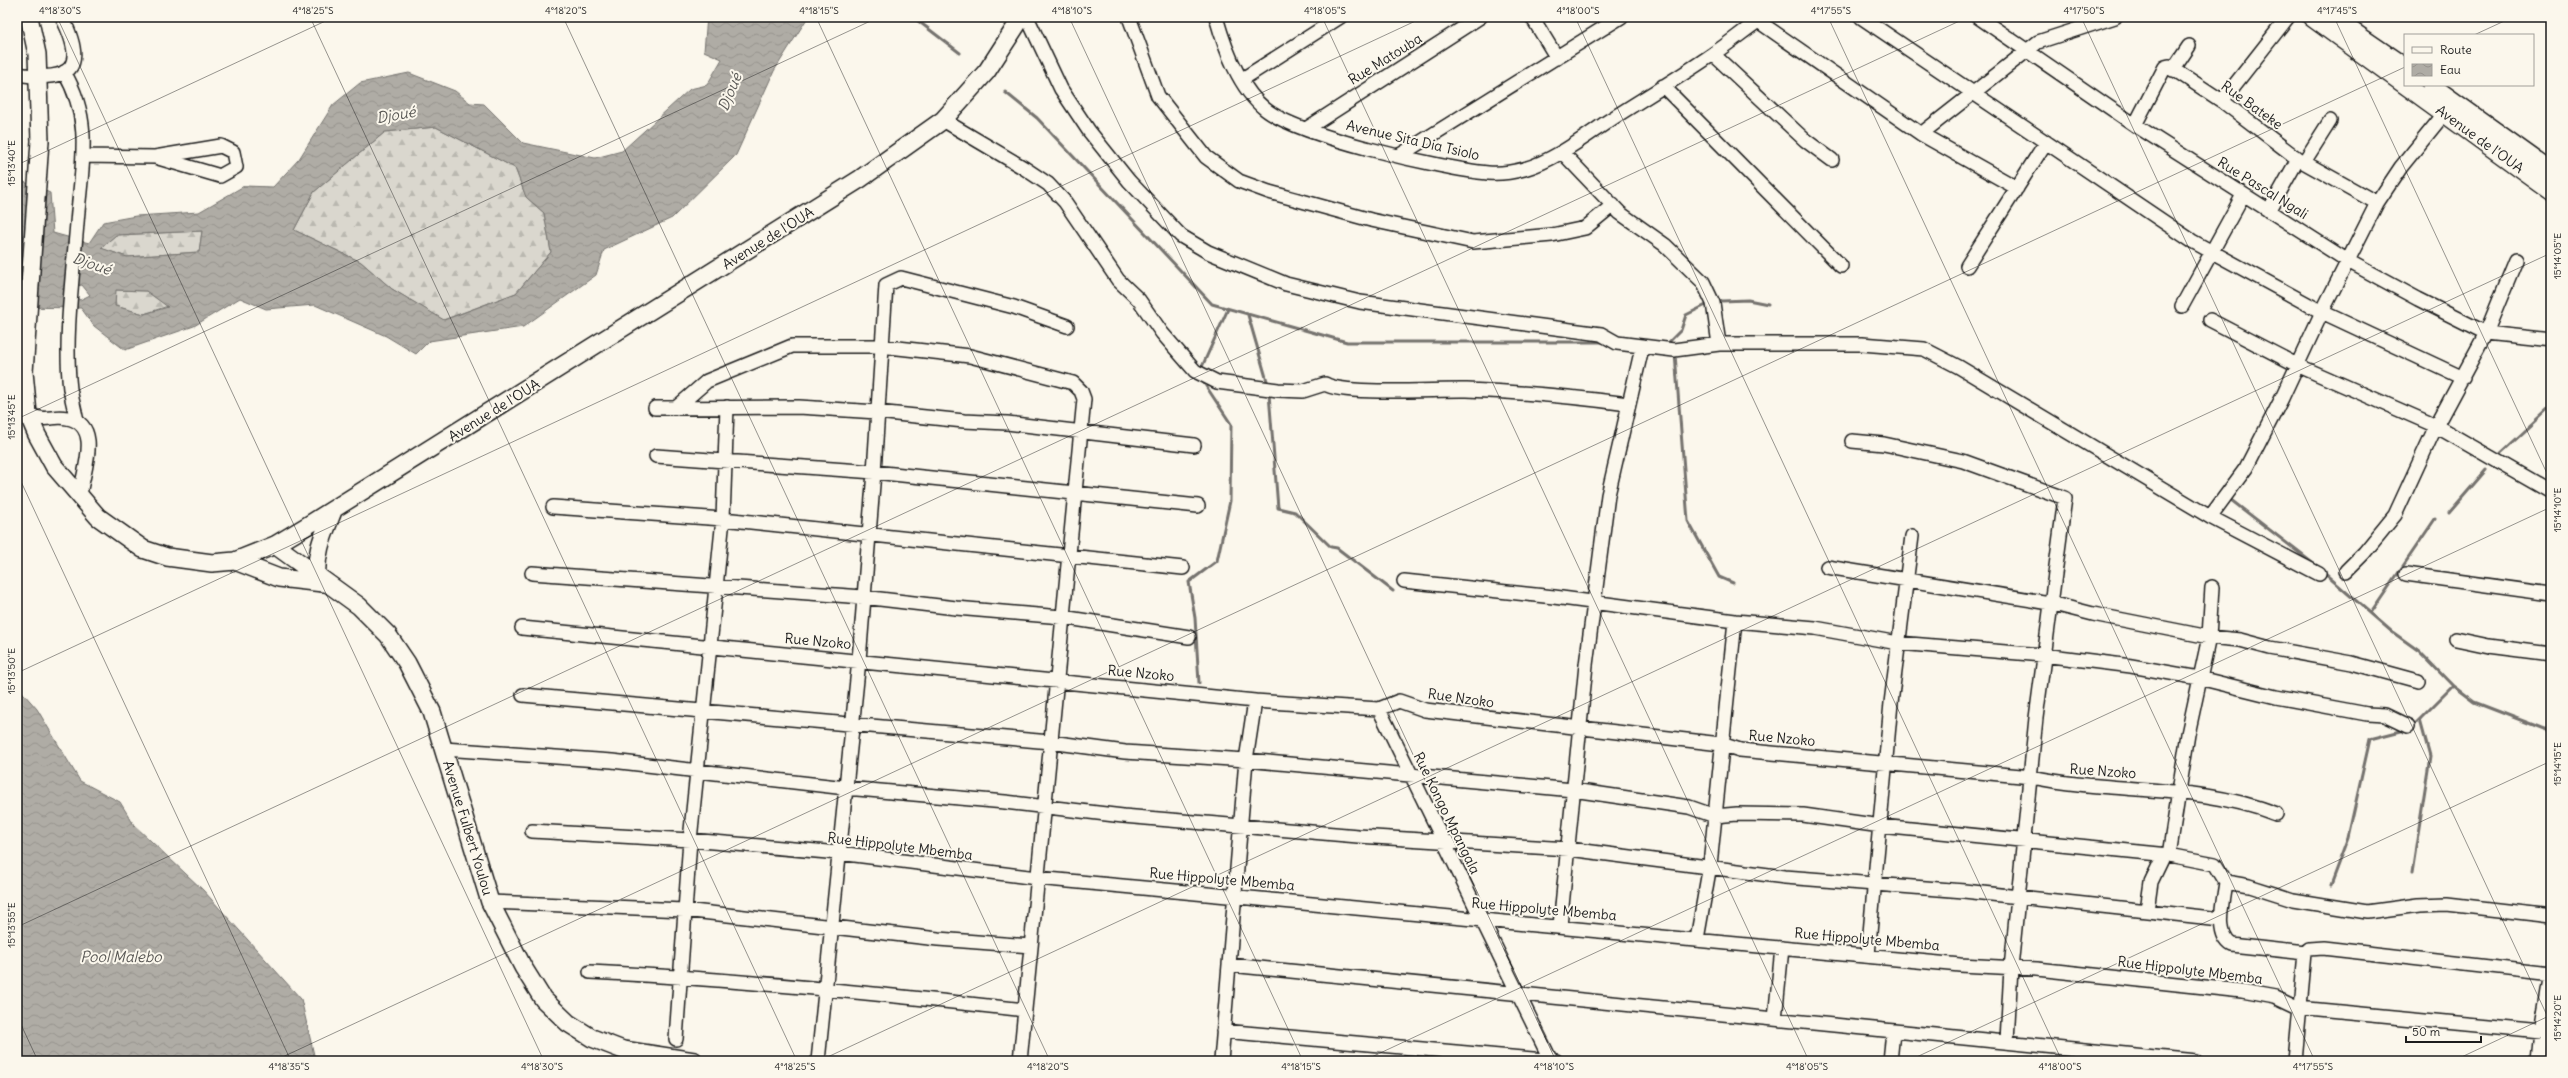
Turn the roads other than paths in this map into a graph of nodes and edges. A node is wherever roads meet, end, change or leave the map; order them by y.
1 (29, 17) edge
2 (38, 17) edge
3 (62, 17) edge
4 (1022, 17) edge
5 (1027, 17) edge
6 (1128, 17) edge
7 (1216, 17) edge
8 (1340, 17) edge
9 (1480, 17) edge
10 (1532, 17) edge
11 (1621, 17) edge
12 (1861, 17) edge
13 (1978, 17) edge
14 (2115, 17) edge
15 (2288, 17) edge
16 (2312, 17) edge
17 (2337, 19) edge
18 (1755, 20) edge
19 (2189, 46) dead end
20 (2027, 51) junction
21 (1713, 54) junction
22 (1557, 58) junction
23 (2404, 66) edge
24 (2173, 70) junction
25 (64, 72) junction
26 (17, 74) edge
27 (43, 78) junction
28 (1241, 80) junction
29 (2404, 85) edge
30 (1663, 86) junction
31 (2406, 86) edge
32 (2432, 86) edge
33 (1974, 94) junction
34 (2222, 101) junction
35 (2444, 114) junction
36 (943, 120) junction
37 (2330, 121) dead end
38 (2135, 125) junction
39 (1306, 129) junction
40 (1921, 134) junction
41 (2046, 142) junction
42 (1562, 152) junction
43 (1400, 155) junction
44 (83, 156) junction
45 (155, 157) junction
46 (1832, 160) dead end
47 (2301, 160) junction
48 (2551, 171) edge
49 (2017, 188) junction
50 (2551, 191) edge
51 (2243, 194) junction
52 (2377, 203) junction
53 (1613, 205) junction
54 (2269, 211) junction
55 (2211, 252) junction
56 (2516, 260) dead end
57 (2348, 261) junction
58 (1841, 266) dead end
59 (1967, 266) dead end
60 (2182, 306) dead end
61 (2322, 312) junction
62 (2210, 320) dead end
63 (1067, 326) dead end
64 (2486, 333) junction
65 (2551, 340) edge
66 (1719, 344) junction
67 (880, 346) junction
68 (1642, 348) junction
69 (2297, 364) junction
70 (2463, 378) junction
71 (1628, 404) junction
72 (677, 407) junction
73 (727, 407) junction
74 (655, 408) dead end
75 (877, 412) junction
76 (28, 414) junction
77 (77, 422) junction
78 (2436, 426) junction
79 (1081, 433) junction
80 (1852, 441) dead end
81 (1194, 445) dead end
82 (656, 456) dead end
83 (726, 462) junction
84 (874, 472) junction
85 (2551, 492) edge
86 (1075, 493) junction
87 (80, 496) junction
88 (1198, 506) dead end
89 (553, 507) dead end
90 (333, 511) junction
91 (2210, 517) junction
92 (723, 519) junction
93 (869, 534) junction
94 (1912, 536) dead end
95 (275, 545) junction
96 (1069, 556) junction
97 (235, 561) junction
98 (1183, 568) dead end
99 (1827, 568) dead end
100 (2346, 571) dead end
101 (532, 572) dead end
102 (2318, 574) dead end
103 (2406, 574) dead end
104 (322, 580) junction
105 (1906, 580) junction
106 (1404, 581) dead end
107 (715, 585) junction
108 (2212, 587) dead end
109 (2551, 594) edge
110 (863, 596) junction
111 (1594, 603) junction
112 (2050, 603) junction
113 (1062, 617) junction
114 (1735, 621) junction
115 (522, 628) dead end
116 (1189, 637) dead end
117 (2209, 637) junction
118 (2456, 639) dead end
119 (1898, 643) junction
120 (710, 648) junction
121 (2551, 654) edge
122 (2043, 655) junction
123 (859, 660) junction
124 (2199, 678) junction
125 (2418, 681) dead end
126 (1056, 682) junction
127 (523, 695) dead end
128 (1255, 701) junction
129 (1379, 709) junction
130 (703, 710) junction
131 (851, 725) junction
132 (2408, 726) dead end
133 (1580, 729) junction
134 (1050, 742) junction
135 (1721, 744) junction
136 (444, 749) junction
137 (1246, 760) junction
138 (1887, 763) junction
139 (697, 772) junction
140 (1412, 776) junction
141 (2032, 777) junction
142 (846, 788) junction
143 (1573, 790) junction
144 (2178, 793) junction
145 (1044, 807) junction
146 (2276, 814) dead end
147 (1715, 816) junction
148 (1241, 826) junction
149 (1881, 826) junction
150 (532, 831) dead end
151 (690, 840) junction
152 (2024, 840) junction
153 (1444, 842) junction
154 (1569, 849) junction
155 (839, 853) junction
156 (2167, 855) junction
157 (1710, 865) junction
158 (1037, 878) junction
159 (2226, 882) junction
160 (1873, 883) junction
161 (1236, 896) junction
162 (2019, 897) junction
163 (490, 902) junction
164 (684, 910) junction
165 (2147, 910) junction
166 (2551, 916) edge
167 (1480, 919) junction
168 (2221, 919) junction
169 (833, 926) junction
170 (1560, 926) junction
171 (1697, 939) junction
172 (1031, 946) junction
173 (1782, 948) junction
174 (2305, 953) junction
175 (1868, 955) junction
176 (1230, 965) junction
177 (2011, 968) junction
178 (590, 972) dead end
179 (2551, 973) edge
180 (679, 977) junction
181 (827, 989) junction
182 (1518, 994) junction
183 (2298, 1008) junction
184 (1025, 1010) junction
185 (1775, 1019) junction
186 (1224, 1031) junction
187 (1893, 1032) junction
188 (2546, 1032) edge
189 (676, 1039) dead end
190 (2007, 1041) junction
191 (2124, 1057) edge
192 (694, 1061) edge
193 (818, 1061) edge
194 (1020, 1061) edge
195 (1221, 1061) edge
196 (1550, 1061) edge
197 (1556, 1061) edge
198 (1890, 1061) edge
199 (2196, 1061) edge
200 (2295, 1061) edge
201 (2538, 1061) edge

1 - 27 main road
2 - 27 main road
3 - 25 street
4 - 36 main road, Avenue de l'OUA
5 - 68 street
6 - 53 street
7 - 28 street, Avenue Sita Dia Tsiolo
8 - 28 street
9 - 39 street, Rue Matouba
10 - 22 street
11 - 22 street
12 - 33 street
13 - 20 street, Rue Pascal Ngali
14 - 20 street
15 - 34 street
16 - 29 main road, Avenue de l'OUA
17 - 23 main road
18 - 21 street, Avenue Sita Dia Tsiolo
18 - 40 street
19 - 24 street
20 - 33 street
20 - 38 street, Rue Pascal Ngali
21 - 30 street, Avenue Sita Dia Tsiolo
21 - 46 street
22 - 43 street
24 - 34 street, Rue Bateke
24 - 38 street
25 - 27 street
25 - 44 street
26 - 27 street
27 - 76 main road, Avenue de l'OUA
28 - 39 street, Avenue Sita Dia Tsiolo
30 - 42 street, Avenue Sita Dia Tsiolo
30 - 58 street
31 - 35 main road, Avenue de l'OUA
32 - 48 main road, Avenue de l'OUA
33 - 40 street
33 - 41 street
34 - 47 street, Rue Bateke
35 - 50 main road, Avenue de l'OUA
35 - 52 street
36 - 71 street
36 - 90 main road, Avenue de l'OUA
37 - 47 street
38 - 51 street, Rue Pascal Ngali
39 - 43 street, Avenue Sita Dia Tsiolo
40 - 49 street
41 - 49 street
41 - 55 street
42 - 43 street, Avenue Sita Dia Tsiolo
42 - 53 street
44 - 45 street
44 - 77 street
45 - 45 street
47 - 52 street, Rue Bateke
47 - 54 street
49 - 59 street
51 - 54 street, Rue Pascal Ngali
51 - 55 street
52 - 57 street
53 - 66 street
54 - 57 street, Rue Pascal Ngali
55 - 60 street
55 - 61 street
56 - 64 street
57 - 61 street
57 - 64 street, Rue Pascal Ngali
61 - 69 street
61 - 70 street
62 - 69 street
63 - 67 street
64 - 65 street, Rue Pascal Ngali
64 - 70 street
66 - 68 street
66 - 91 street
67 - 72 street
67 - 75 street
67 - 79 street
68 - 71 street
69 - 78 street
69 - 91 street
70 - 78 street
71 - 111 street
72 - 73 street
72 - 74 street
73 - 75 street
73 - 83 street
75 - 79 street
75 - 84 street
76 - 77 street
76 - 87 main road, Avenue de l'OUA
77 - 87 street
78 - 85 street
78 - 100 street
79 - 81 street
79 - 86 street
80 - 112 street
82 - 83 street
83 - 84 street
83 - 92 street
84 - 86 street
84 - 93 street
86 - 88 street
86 - 96 street
87 - 97 main road, Avenue de l'OUA
89 - 92 street
90 - 95 main road, Avenue de l'OUA
90 - 104 main road
91 - 102 street
92 - 93 street
92 - 107 street
93 - 96 street
93 - 110 street
94 - 105 street
95 - 97 main road, Avenue de l'OUA
95 - 104 main road, Avenue Fulbert Youlou
96 - 98 street
96 - 113 street
97 - 104 main road
99 - 105 street
101 - 107 street
103 - 109 street
104 - 136 main road, Avenue Fulbert Youlou
105 - 112 street
105 - 119 street
106 - 111 street
107 - 110 street
107 - 120 street
108 - 117 street
110 - 113 street
110 - 123 street
111 - 114 street
111 - 133 street
112 - 117 street
112 - 122 street
113 - 116 street
113 - 126 street
114 - 119 street
114 - 135 street
115 - 120 street, Rue Nzoko
117 - 124 street
117 - 125 street
118 - 121 street
119 - 122 street
119 - 138 street
120 - 123 street, Rue Nzoko
120 - 130 street
122 - 124 street
122 - 141 street
123 - 126 street, Rue Nzoko
123 - 131 street
124 - 132 street
124 - 144 street
126 - 128 street, Rue Nzoko
126 - 134 street
127 - 130 street
128 - 129 street, Rue Nzoko
128 - 137 street
129 - 133 street, Rue Nzoko
129 - 140 street, Rue Kongo Mpangala
130 - 131 street
130 - 139 street
131 - 134 street
131 - 142 street
133 - 135 street, Rue Nzoko
133 - 143 street
134 - 137 street
134 - 145 street
135 - 138 street, Rue Nzoko
135 - 147 street
136 - 139 street
136 - 163 main road, Avenue Fulbert Youlou
137 - 140 street
137 - 148 street
138 - 141 street, Rue Nzoko
138 - 149 street
139 - 142 street
139 - 151 street
140 - 143 street
140 - 153 street, Rue Kongo Mpangala
141 - 144 street, Rue Nzoko
141 - 152 street
142 - 145 street
142 - 155 street
143 - 147 street
143 - 154 street
144 - 146 street, Rue Nzoko
144 - 156 street
145 - 148 street
145 - 158 street
147 - 149 street
147 - 157 street
148 - 153 street
148 - 161 street
149 - 152 street
149 - 160 street
150 - 151 street, Rue Hippolyte Mbemba
151 - 155 street, Rue Hippolyte Mbemba
151 - 164 street
152 - 156 street
152 - 162 street
153 - 154 street
153 - 167 street, Rue Kongo Mpangala
154 - 157 street
154 - 170 street
155 - 158 street, Rue Hippolyte Mbemba
155 - 169 street
156 - 159 street
156 - 165 street
157 - 160 street
157 - 171 street
158 - 161 street, Rue Hippolyte Mbemba
158 - 172 street
159 - 166 street
159 - 168 street
160 - 162 street
160 - 175 street
161 - 167 street, Rue Hippolyte Mbemba
161 - 176 street
162 - 165 street
162 - 177 street
163 - 164 street
163 - 192 main road, Avenue Fulbert Youlou
164 - 169 street
164 - 180 street
165 - 168 street
167 - 170 street, Rue Hippolyte Mbemba
167 - 182 street, Rue Kongo Mpangala
168 - 174 street
169 - 172 street
169 - 181 street
170 - 171 street, Rue Hippolyte Mbemba
171 - 173 street, Rue Hippolyte Mbemba
172 - 184 street
173 - 175 street, Rue Hippolyte Mbemba
173 - 185 street
174 - 179 street
174 - 183 street
175 - 177 street, Rue Hippolyte Mbemba
176 - 182 street
176 - 186 street
177 - 183 street, Rue Hippolyte Mbemba
177 - 190 street
178 - 180 street
179 - 188 street
180 - 181 street
180 - 189 street
181 - 184 street
181 - 193 street
182 - 185 street
182 - 196 street, Rue Kongo Mpangala
183 - 188 street, Rue Hippolyte Mbemba
183 - 200 street
184 - 194 street
185 - 187 street
186 - 195 street
186 - 196 street
187 - 190 street
187 - 198 street
188 - 201 street
190 - 191 street
191 - 199 street
196 - 197 street

